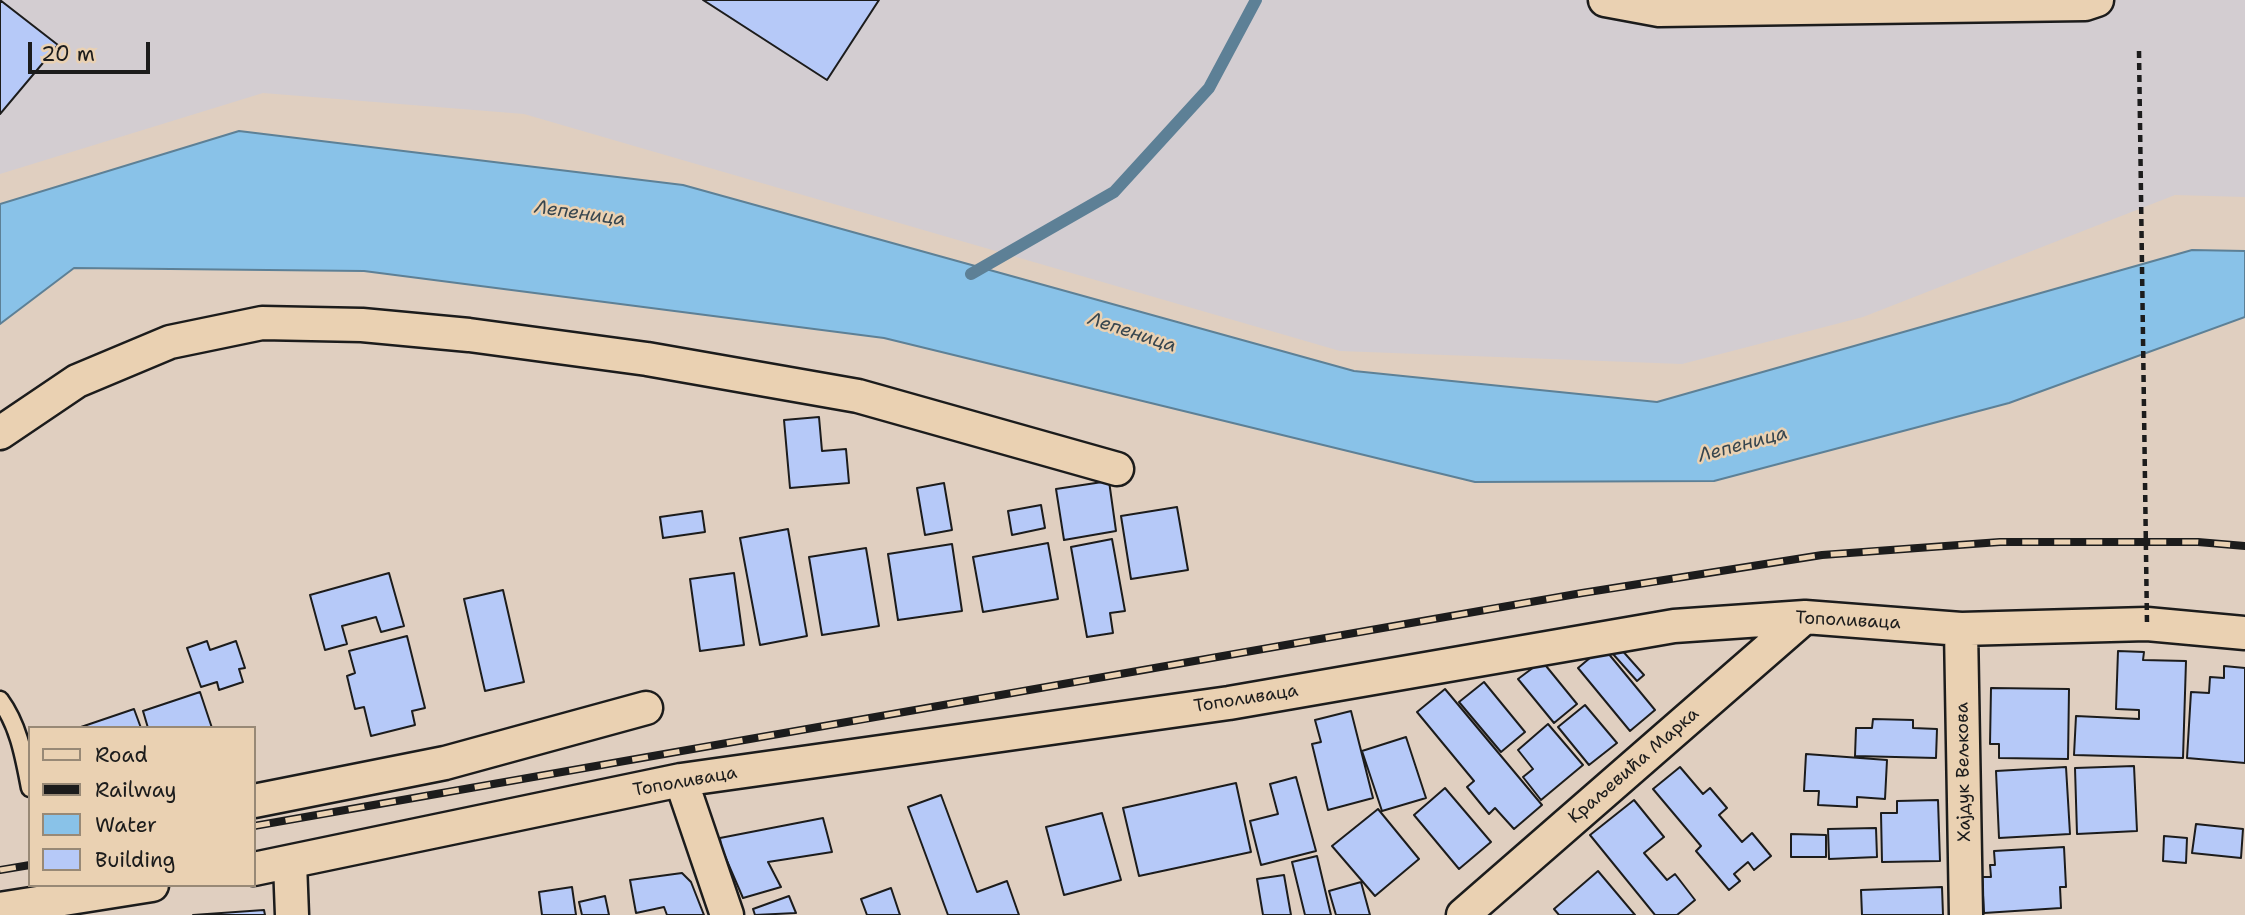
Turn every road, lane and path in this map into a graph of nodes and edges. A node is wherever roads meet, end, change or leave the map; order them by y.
1 (1605, 0) edge
2 (2097, 0) edge
3 (2139, 51) dead end
4 (0, 433) edge
5 (1117, 469) dead end
6 (1805, 617) junction
7 (2147, 624) junction
8 (1961, 629) junction
9 (2245, 633) edge
10 (0, 700) edge
11 (646, 708) dead end
12 (28, 778) edge
13 (681, 780) junction
14 (256, 800) edge
15 (290, 863) junction
16 (256, 869) edge
17 (139, 887) edge
18 (48, 901) edge
19 (0, 909) edge
20 (292, 915) edge
21 (727, 915) edge
22 (1464, 915) edge
23 (1966, 915) edge

1 - 2 street
3 - 7 path, bridge
4 - 5 street
6 - 8 street, Тополиваца
6 - 13 street, Тополиваца
6 - 22 street, Краљевића Марка
7 - 8 street, Тополиваца
7 - 9 street, Тополиваца
8 - 23 street, Хајдук Вељкова
10 - 12 lane
11 - 14 street
13 - 15 street, Тополиваца
13 - 21 street
15 - 16 street, Тополиваца
15 - 20 street
17 - 18 street
18 - 19 street

